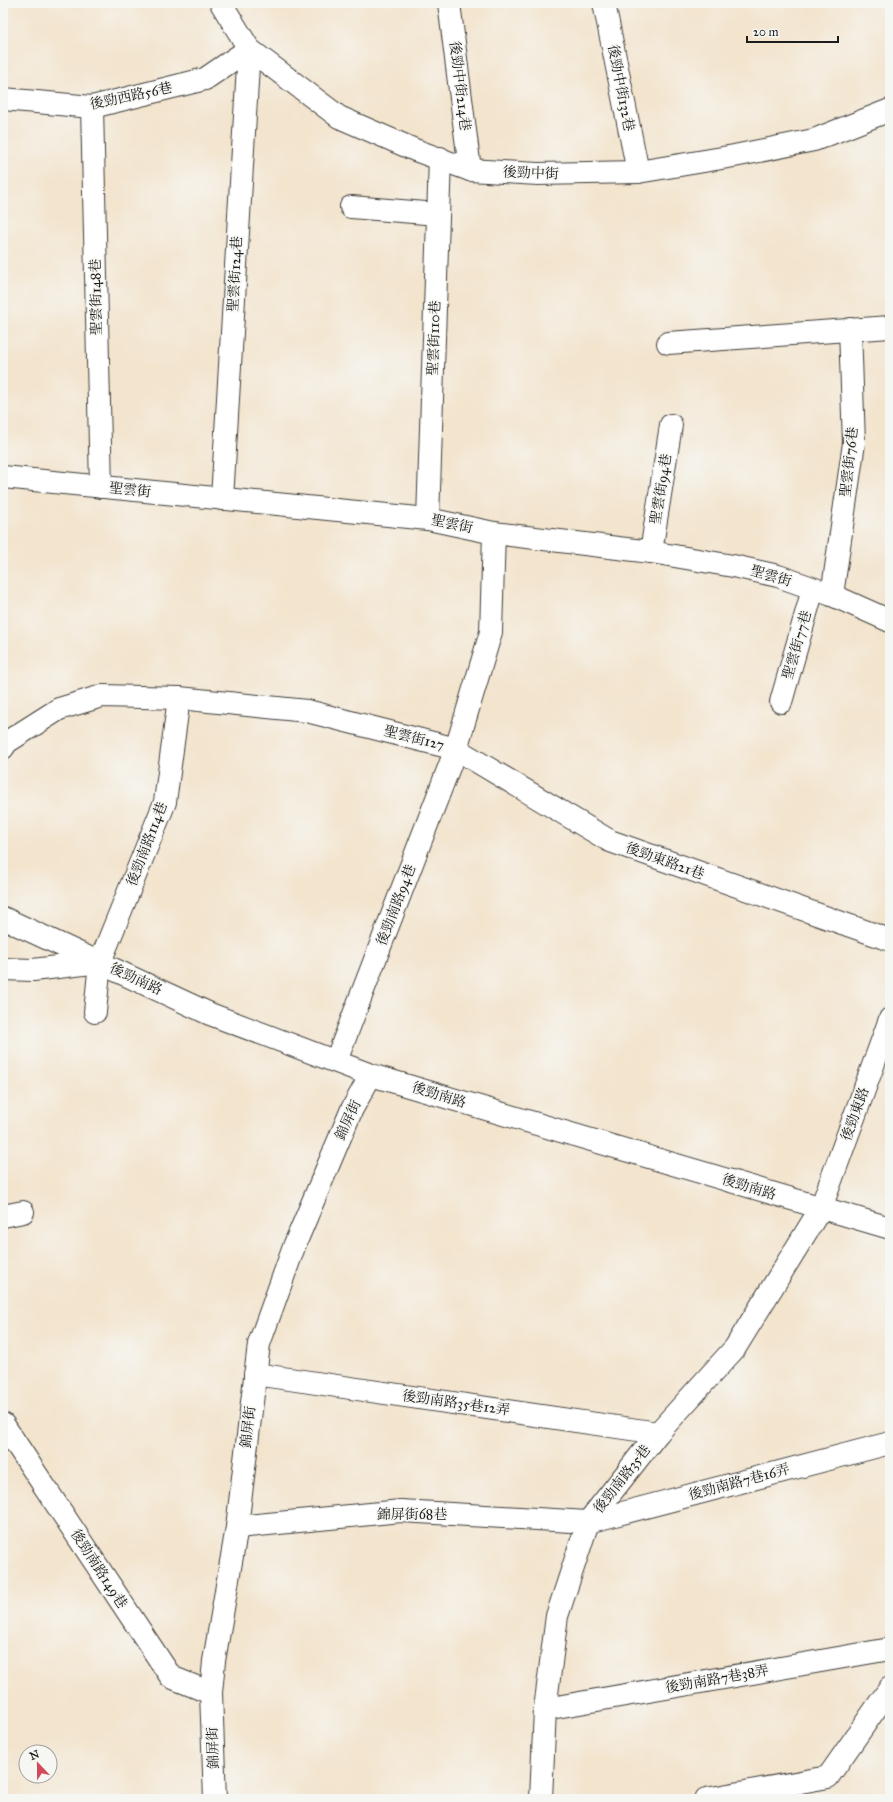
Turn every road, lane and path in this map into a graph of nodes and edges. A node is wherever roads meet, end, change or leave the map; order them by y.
1 (221, 3) edge
2 (449, 3) edge
3 (604, 3) edge
4 (249, 49) junction
5 (3, 99) edge
6 (92, 107) junction
7 (890, 110) edge
8 (440, 158) junction
9 (470, 170) junction
10 (638, 172) junction
11 (351, 207) dead end
12 (438, 214) junction
13 (890, 327) edge
14 (850, 329) junction
15 (668, 343) dead end
16 (671, 425) dead end
17 (3, 477) edge
18 (101, 487) junction
19 (222, 499) junction
20 (428, 519) junction
21 (494, 533) junction
22 (651, 552) junction
23 (822, 592) junction
24 (890, 622) edge
25 (179, 698) junction
26 (781, 702) dead end
27 (3, 748) edge
28 (456, 749) junction
29 (3, 918) edge
30 (890, 940) edge
31 (100, 962) junction
32 (3, 969) edge
33 (95, 1012) dead end
34 (890, 1019) edge
35 (336, 1061) junction
36 (371, 1074) junction
37 (821, 1208) junction
38 (890, 1228) edge
39 (254, 1374) junction
40 (3, 1424) edge
41 (658, 1433) junction
42 (890, 1443) edge
43 (588, 1522) junction
44 (237, 1527) junction
45 (890, 1649) edge
46 (890, 1688) edge
47 (211, 1693) junction
48 (545, 1709) junction
49 (216, 1799) edge
50 (541, 1799) edge
51 (706, 1799) edge

1 - 4 street, 後勁中街
2 - 9 street, 後勁中街214巷
3 - 10 street, 後勁中街132巷
4 - 6 street, 後勁西路56巷
4 - 8 street, 後勁中街
4 - 19 street, 聖雲街124巷
5 - 6 street, 後勁西路56巷
6 - 18 street, 聖雲街148巷
7 - 10 street, 後勁中街
8 - 9 street, 後勁中街
8 - 12 street, 聖雲街110巷
9 - 10 street, 後勁中街
11 - 12 street
12 - 20 street, 聖雲街110巷
13 - 14 street
14 - 15 street
14 - 23 street, 聖雲街76巷
16 - 22 street, 聖雲街94巷
17 - 18 street, 聖雲街
18 - 19 street, 聖雲街
19 - 20 street, 聖雲街
20 - 21 street, 聖雲街
21 - 22 street, 聖雲街
21 - 28 street, 聖雲街127
22 - 23 street, 聖雲街
23 - 24 street, 聖雲街
23 - 26 street, 聖雲街77巷
25 - 27 street, 聖雲街127
25 - 28 street, 聖雲街127
25 - 31 street, 後勁南路114巷
28 - 30 street, 後勁東路21巷
28 - 35 street, 後勁南路94巷
29 - 31 street, 後勁南路
31 - 32 street
31 - 33 street, 後勁南路114巷
31 - 35 street, 後勁南路
34 - 37 street, 後勁東路
35 - 36 street, 後勁南路
36 - 37 street, 後勁南路
36 - 39 street, 錦屏街
37 - 38 street, 後勁南路
37 - 41 street, 後勁南路35巷
39 - 41 street, 後勁南路35巷12弄
39 - 44 street, 錦屏街
40 - 47 street, 後勁南路149巷
41 - 43 street, 後勁南路35巷
42 - 43 street, 後勁南路7巷16弄
43 - 44 street, 錦屏街68巷
43 - 48 street, 後勁南路35巷
44 - 47 street, 錦屏街
45 - 48 street, 後勁南路7巷38弄
46 - 51 street
47 - 49 street, 錦屏街
48 - 50 street, 後勁南路35巷

